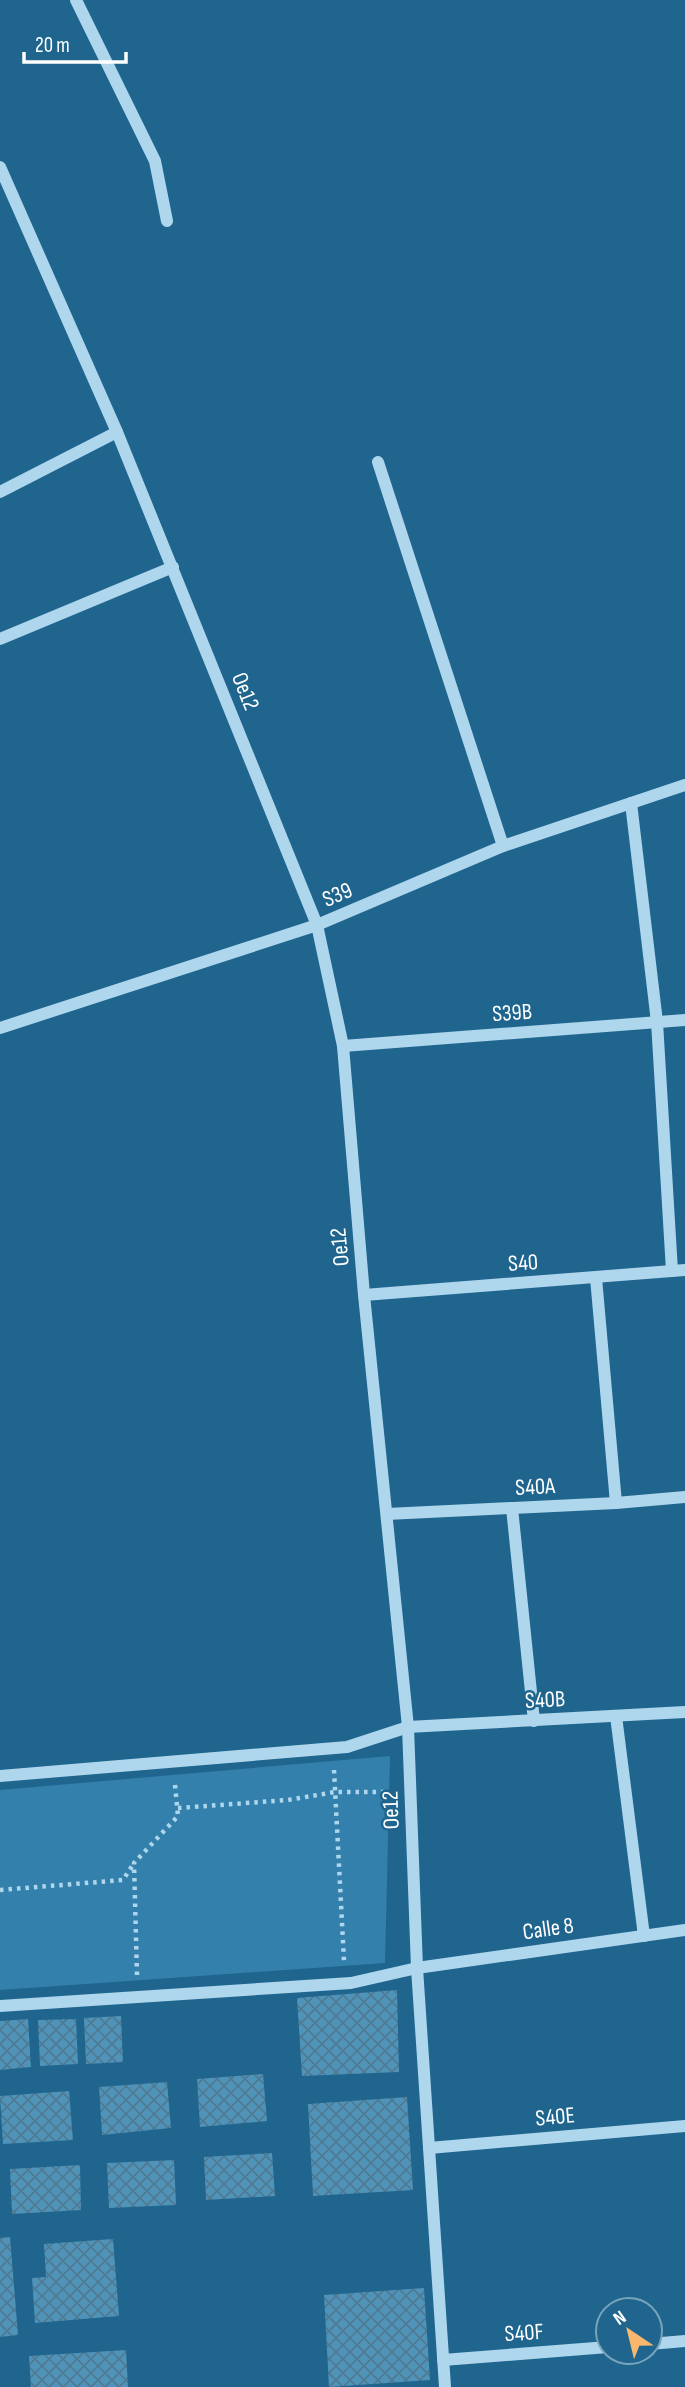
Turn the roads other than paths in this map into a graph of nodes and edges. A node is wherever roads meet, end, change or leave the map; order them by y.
1 (76, 0) edge
2 (0, 167) edge
3 (167, 221) dead end
4 (117, 432) junction
5 (378, 462) dead end
6 (0, 492) edge
7 (173, 567) junction
8 (0, 639) edge
9 (685, 785) edge
10 (631, 803) junction
11 (503, 846) junction
12 (317, 925) junction
13 (685, 1020) edge
14 (657, 1022) junction
15 (0, 1028) edge
16 (343, 1046) junction
17 (679, 1271) edge
18 (596, 1278) junction
19 (364, 1296) junction
20 (685, 1497) edge
21 (616, 1503) junction
22 (512, 1508) junction
23 (387, 1514) junction
24 (685, 1712) edge
25 (617, 1716) junction
26 (534, 1721) junction
27 (408, 1727) junction
28 (0, 1776) edge
29 (685, 1930) edge
30 (644, 1936) junction
31 (417, 1968) junction
32 (0, 2006) edge
33 (685, 2126) edge
34 (429, 2148) junction
35 (685, 2341) edge
36 (664, 2343) edge
37 (594, 2348) edge
38 (443, 2360) junction
39 (444, 2387) edge

1 - 3 street
2 - 4 street, Oe12
4 - 6 street
4 - 7 street, Oe12
5 - 11 street
7 - 8 street
7 - 12 street, Oe12
9 - 10 street, S39
10 - 11 street, S39
10 - 14 street
11 - 12 street, S39
12 - 15 street, S39
12 - 16 street, Oe12
13 - 14 street, S39B
14 - 16 street, S39B
14 - 17 street
16 - 19 street, Oe12
17 - 18 street, S40
18 - 19 street, S40
18 - 21 street
19 - 23 street, Oe12
20 - 21 street, S40A
21 - 22 street, S40A
22 - 23 street, S40A
22 - 26 street
23 - 27 street, Oe12
24 - 25 street, S40B
25 - 26 street, S40B
25 - 30 street
26 - 27 street, S40B
27 - 28 street, S40B
27 - 31 street, Oe12
29 - 30 street, Calle 8
30 - 31 street, Calle 8
31 - 32 street, Calle 8
31 - 34 street, Oe12
33 - 34 street, S40E
34 - 38 street, Oe12
35 - 36 street
37 - 38 street, S40F
38 - 39 street, Oe12

